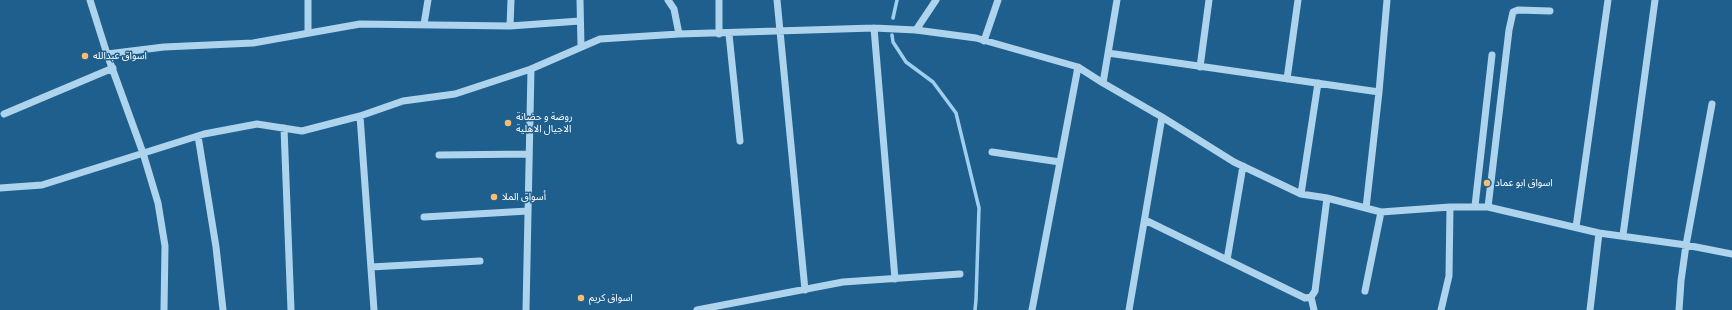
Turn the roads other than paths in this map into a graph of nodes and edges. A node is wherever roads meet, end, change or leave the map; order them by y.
1 (90, 0) edge
2 (308, 0) edge
3 (428, 0) edge
4 (511, 0) edge
5 (580, 0) edge
6 (668, 0) edge
7 (720, 0) edge
8 (777, 0) edge
9 (936, 0) edge
10 (998, 0) edge
11 (1117, 0) edge
12 (1209, 0) edge
13 (1298, 0) edge
14 (1386, 0) edge
15 (1608, 0) edge
16 (1655, 0) edge
17 (1550, 10) dead end
18 (580, 21) junction
19 (424, 24) junction
20 (510, 26) junction
21 (874, 28) junction
22 (916, 30) junction
23 (781, 31) junction
24 (308, 33) junction
25 (679, 34) junction
26 (719, 34) junction
27 (729, 34) junction
28 (984, 41) junction
29 (581, 46) junction
30 (107, 54) junction
31 (1108, 54) junction
32 (1492, 56) dead end
33 (1078, 67) junction
34 (1200, 67) junction
35 (112, 68) junction
36 (531, 69) junction
37 (1287, 79) junction
38 (1318, 83) junction
39 (1103, 84) junction
40 (1379, 92) junction
41 (1712, 104) dead end
42 (4, 114) dead end
43 (360, 116) junction
44 (1162, 117) junction
45 (284, 128) junction
46 (198, 136) junction
47 (740, 141) dead end
48 (992, 152) dead end
49 (143, 153) junction
50 (529, 154) junction
51 (439, 155) dead end
52 (1060, 162) junction
53 (1243, 166) junction
54 (0, 188) edge
55 (1301, 194) junction
56 (1328, 198) junction
57 (1475, 206) junction
58 (1450, 207) junction
59 (1488, 207) junction
60 (1366, 208) junction
61 (528, 210) junction
62 (1381, 212) junction
63 (424, 217) dead end
64 (1145, 220) junction
65 (1576, 227) junction
66 (1598, 233) junction
67 (1623, 235) junction
68 (1686, 245) junction
69 (1732, 254) edge
70 (480, 260) dead end
71 (1227, 260) junction
72 (371, 267) junction
73 (960, 274) dead end
74 (895, 279) junction
75 (805, 290) junction
76 (1365, 291) dead end
77 (1311, 297) junction
78 (164, 310) edge
79 (222, 310) edge
80 (291, 310) edge
81 (374, 310) edge
82 (526, 310) edge
83 (697, 310) edge
84 (1032, 310) edge
85 (1129, 310) edge
86 (1314, 310) edge
87 (1441, 310) edge
88 (1590, 310) edge
89 (1679, 310) edge

1 - 30 street
2 - 24 street
3 - 19 street
4 - 20 street
5 - 18 street
6 - 25 street
7 - 26 street
8 - 23 street
9 - 22 street
10 - 28 street
11 - 31 street
12 - 34 street
13 - 37 street
14 - 40 street
15 - 65 street
16 - 67 street
17 - 59 street
18 - 20 street
18 - 29 street
19 - 20 street
19 - 24 street
21 - 22 street
21 - 23 street
21 - 74 street
22 - 28 street
23 - 27 street
23 - 75 street
24 - 30 street
25 - 26 street
25 - 29 street
26 - 27 street
27 - 47 street
28 - 33 street
29 - 36 street
30 - 35 street
31 - 34 street
31 - 39 street
32 - 57 street
33 - 39 street
33 - 52 street
34 - 37 street
35 - 42 street
35 - 49 street
36 - 43 street
36 - 50 street
37 - 38 street
38 - 40 street
38 - 55 street
39 - 44 street
40 - 60 street
41 - 68 street
43 - 45 street
43 - 72 street
44 - 53 street
44 - 64 street
45 - 46 street
45 - 80 street
46 - 49 street
46 - 79 street
48 - 52 street
49 - 54 street
49 - 78 street
50 - 51 street
50 - 61 street
52 - 84 street
53 - 55 street
53 - 71 street
55 - 56 street
56 - 60 street
56 - 77 street
57 - 58 street
57 - 59 street
58 - 62 street
58 - 87 street
59 - 65 street
60 - 62 street
61 - 63 street
61 - 82 street
62 - 76 street
64 - 71 street
64 - 85 street
65 - 66 street
66 - 67 street
66 - 88 street
67 - 68 street
68 - 69 street
68 - 89 street
70 - 72 street
71 - 77 street
72 - 81 street
73 - 74 street
74 - 75 street
75 - 83 street
77 - 86 street

